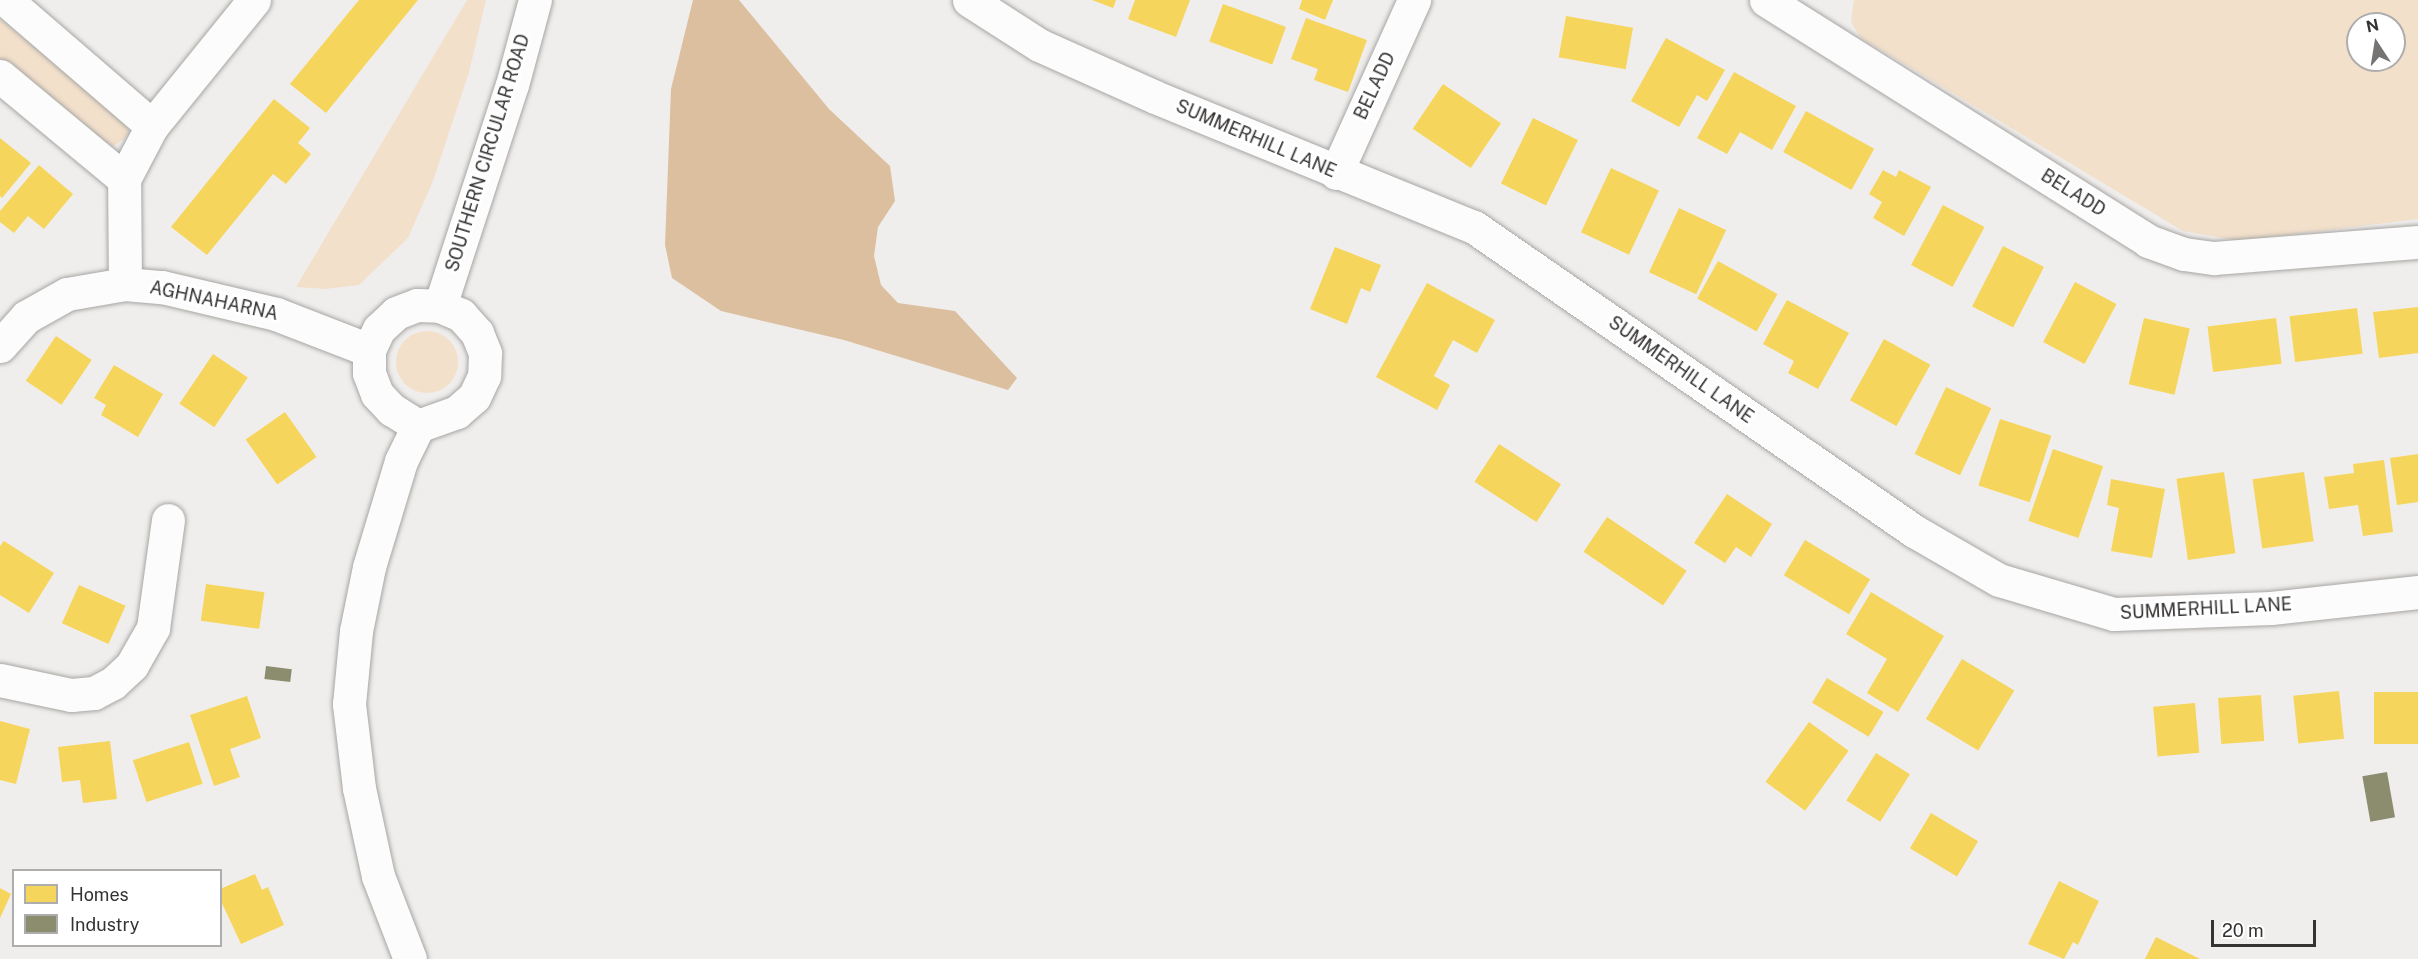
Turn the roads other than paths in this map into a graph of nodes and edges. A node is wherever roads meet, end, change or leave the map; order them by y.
1 (6, 0) edge
2 (254, 0) edge
3 (535, 0) edge
4 (969, 0) edge
5 (1414, 0) edge
6 (1766, 0) edge
7 (0, 76) edge
8 (152, 126) junction
9 (1336, 173) junction
10 (124, 179) junction
11 (2418, 242) edge
12 (125, 284) junction
13 (440, 306) junction
14 (0, 346) edge
15 (369, 350) junction
16 (418, 426) junction
17 (168, 520) dead end
18 (2418, 592) edge
19 (0, 680) edge
20 (410, 959) edge

1 - 8 street
2 - 8 street
3 - 13 street, SOUTHERN CIRCULAR ROAD
4 - 9 street, SUMMERHILL LANE
5 - 9 street, BELADD
6 - 11 street, BELADD
7 - 10 street
8 - 10 street
9 - 18 street, SUMMERHILL LANE
10 - 12 street
12 - 14 street, AGHNAHARNA
12 - 15 street, AGHNAHARNA
13 - 15 street
13 - 16 street
15 - 16 street
16 - 20 street
17 - 19 street

